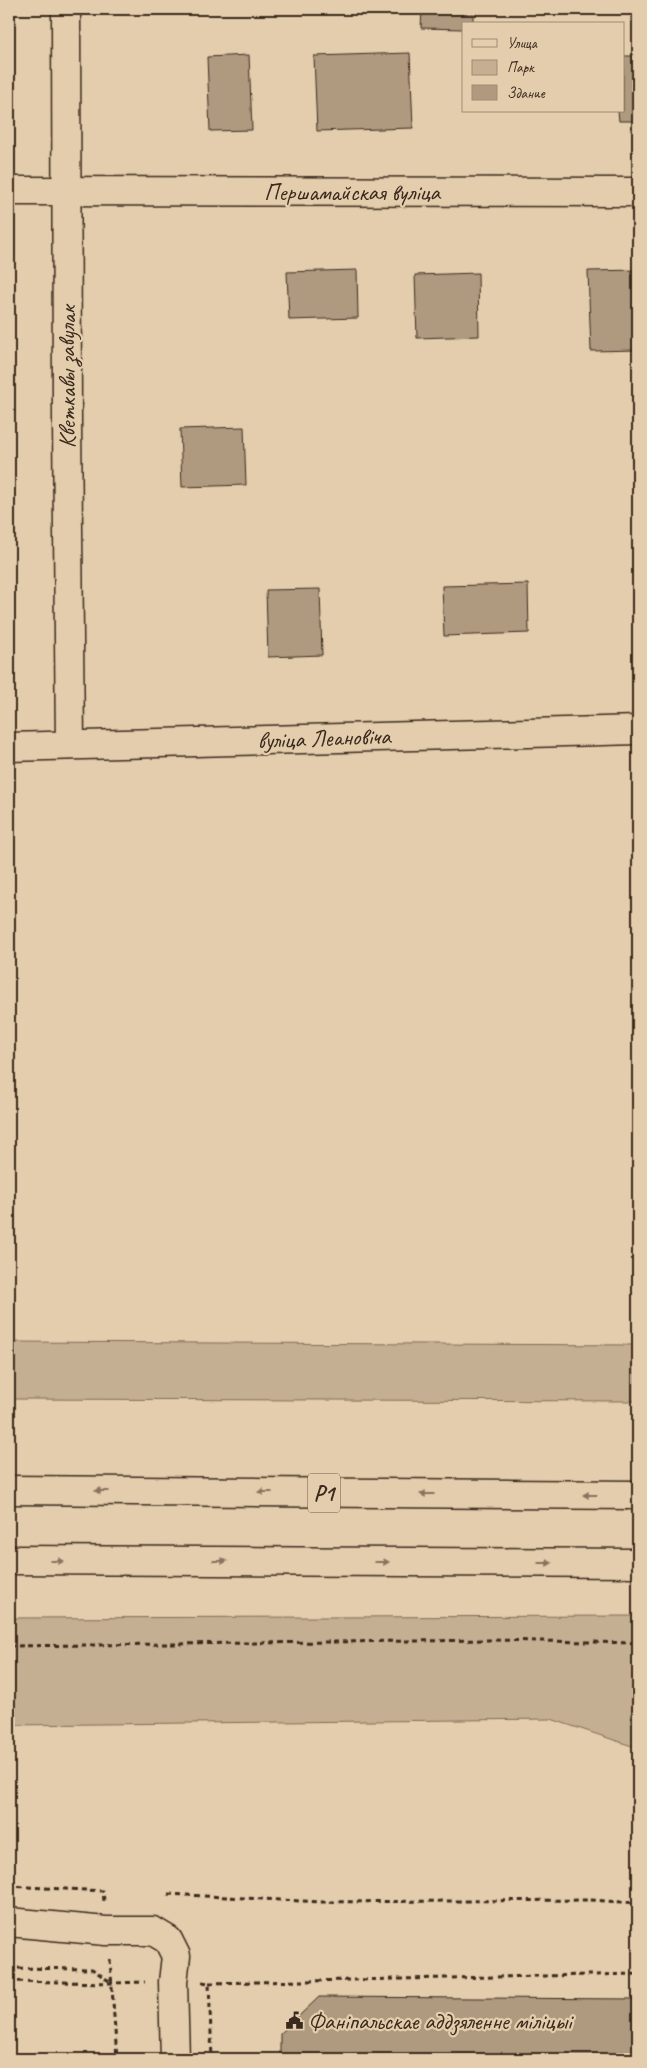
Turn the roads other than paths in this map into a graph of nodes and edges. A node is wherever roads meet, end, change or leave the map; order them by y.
1 (66, 9) edge
2 (9, 191) edge
3 (66, 191) junction
4 (638, 192) edge
5 (638, 730) edge
6 (70, 746) junction
7 (9, 747) edge
8 (9, 1490) edge
9 (638, 1495) edge
10 (9, 1560) edge
11 (638, 1563) edge
12 (9, 1922) edge
13 (175, 2059) edge

1 - 3 main road, Кветкавы завулак
2 - 3 main road, Першамайская вуліца
3 - 4 main road, Першамайская вуліца
3 - 6 main road, Кветкавы завулак
5 - 6 main road, вуліца Леановіча
6 - 7 main road, вуліца Леановіча
9 -> 8 main road, Р1
10 -> 11 main road
12 - 13 main road

